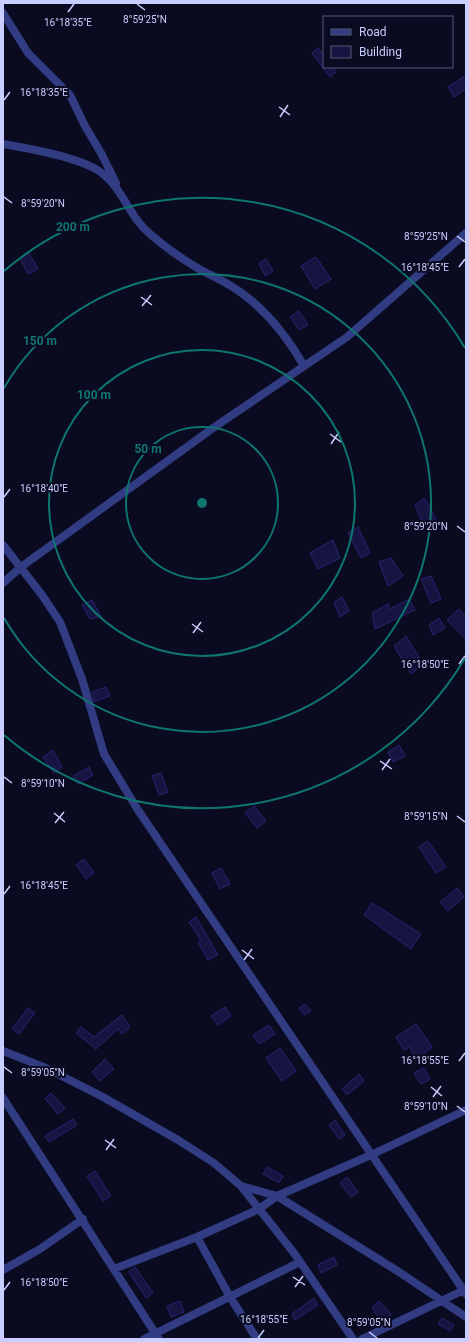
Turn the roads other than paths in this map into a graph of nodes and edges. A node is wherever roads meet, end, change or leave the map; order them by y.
1 (3, 13) edge
2 (3, 144) edge
3 (118, 187) junction
4 (466, 233) edge
5 (304, 366) junction
6 (3, 545) edge
7 (21, 567) junction
8 (3, 583) edge
9 (3, 1051) edge
10 (3, 1098) edge
11 (466, 1110) edge
12 (371, 1155) junction
13 (241, 1186) junction
14 (277, 1196) junction
15 (259, 1209) junction
16 (83, 1219) junction
17 (197, 1237) junction
18 (300, 1262) junction
19 (114, 1269) junction
20 (3, 1270) edge
21 (465, 1291) edge
22 (230, 1297) junction
23 (442, 1301) junction
24 (466, 1317) edge
25 (157, 1336) edge
26 (144, 1339) edge
27 (257, 1339) edge
28 (353, 1339) edge
29 (362, 1339) edge

1 - 3 street
2 - 3 street
3 - 5 street
4 - 5 street
5 - 7 street
6 - 7 street
7 - 8 street
7 - 12 street
9 - 13 street
10 - 16 street
11 - 12 street
12 - 14 street
12 - 21 street
13 - 14 street
13 - 15 street
14 - 15 street
14 - 23 street
15 - 17 street
15 - 18 street
16 - 19 street
16 - 20 street
17 - 19 street
17 - 22 street
18 - 22 street
18 - 28 street
19 - 25 street
21 - 23 street
22 - 25 street
22 - 27 street
23 - 24 street
23 - 29 street
25 - 26 street

